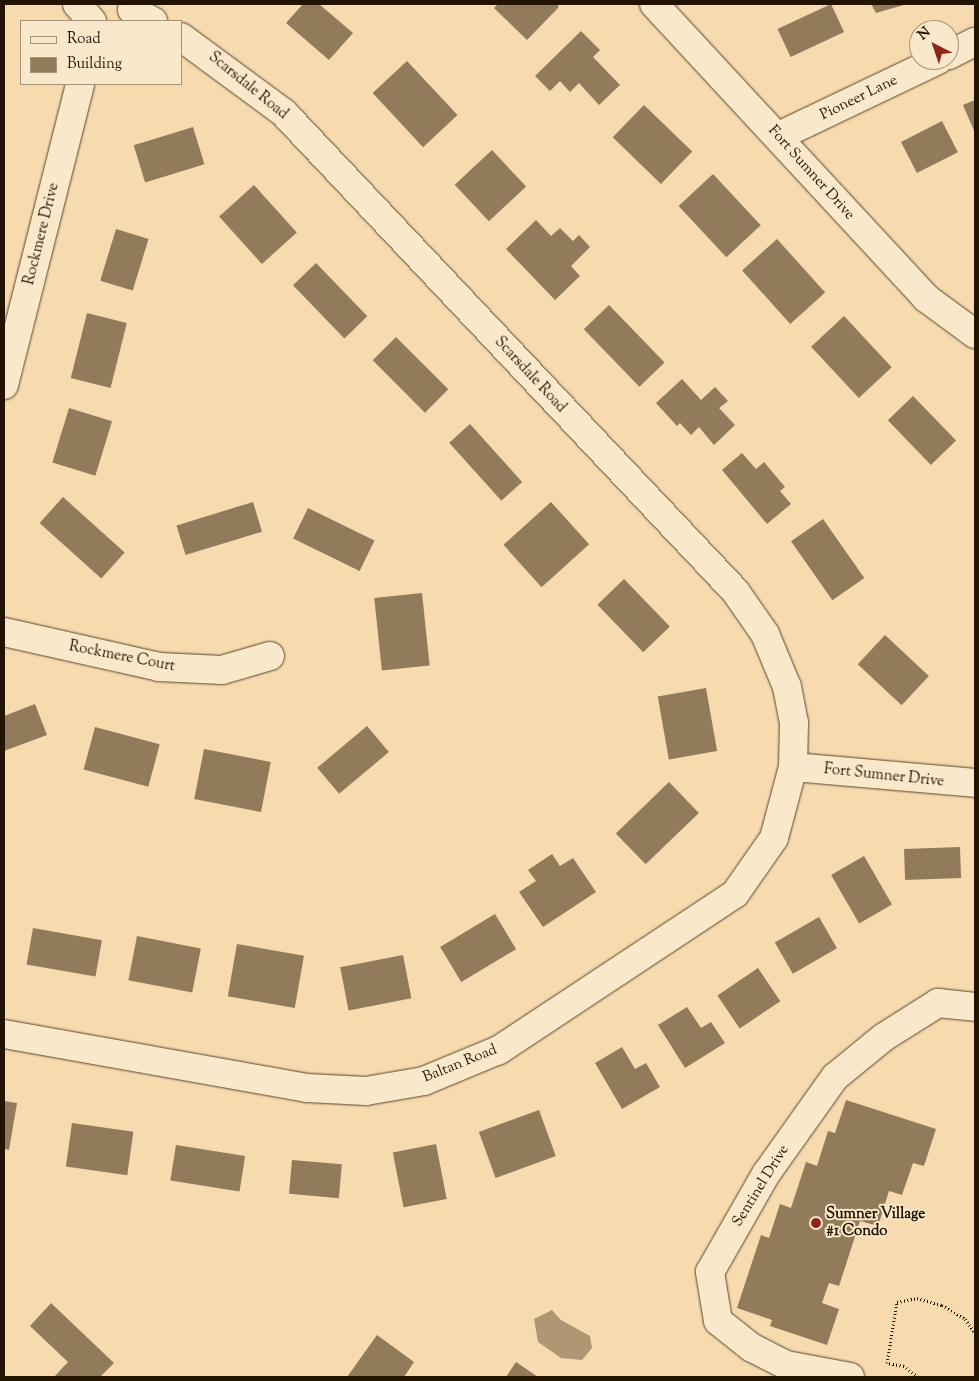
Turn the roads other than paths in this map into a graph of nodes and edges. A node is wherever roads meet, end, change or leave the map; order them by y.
1 (77, 4) edge
2 (654, 4) edge
3 (91, 20) edge
4 (182, 38) edge
5 (975, 42) edge
6 (959, 50) edge
7 (917, 70) edge
8 (80, 85) edge
9 (779, 136) junction
10 (975, 334) edge
11 (4, 385) edge
12 (4, 632) edge
13 (270, 656) dead end
14 (793, 767) junction
15 (975, 783) edge
16 (975, 1007) edge
17 (4, 1034) edge
18 (850, 1377) edge

1 - 3 street
2 - 9 street, Fort Sumner Drive
4 - 14 street, Scarsdale Road
5 - 6 street
7 - 9 street, Pioneer Lane
8 - 11 street, Rockmere Drive
9 - 10 street, Fort Sumner Drive
12 - 13 street, Rockmere Court
14 - 15 street, Fort Sumner Drive
14 - 17 street, Baltan Road
16 - 18 street, Sentinel Drive

